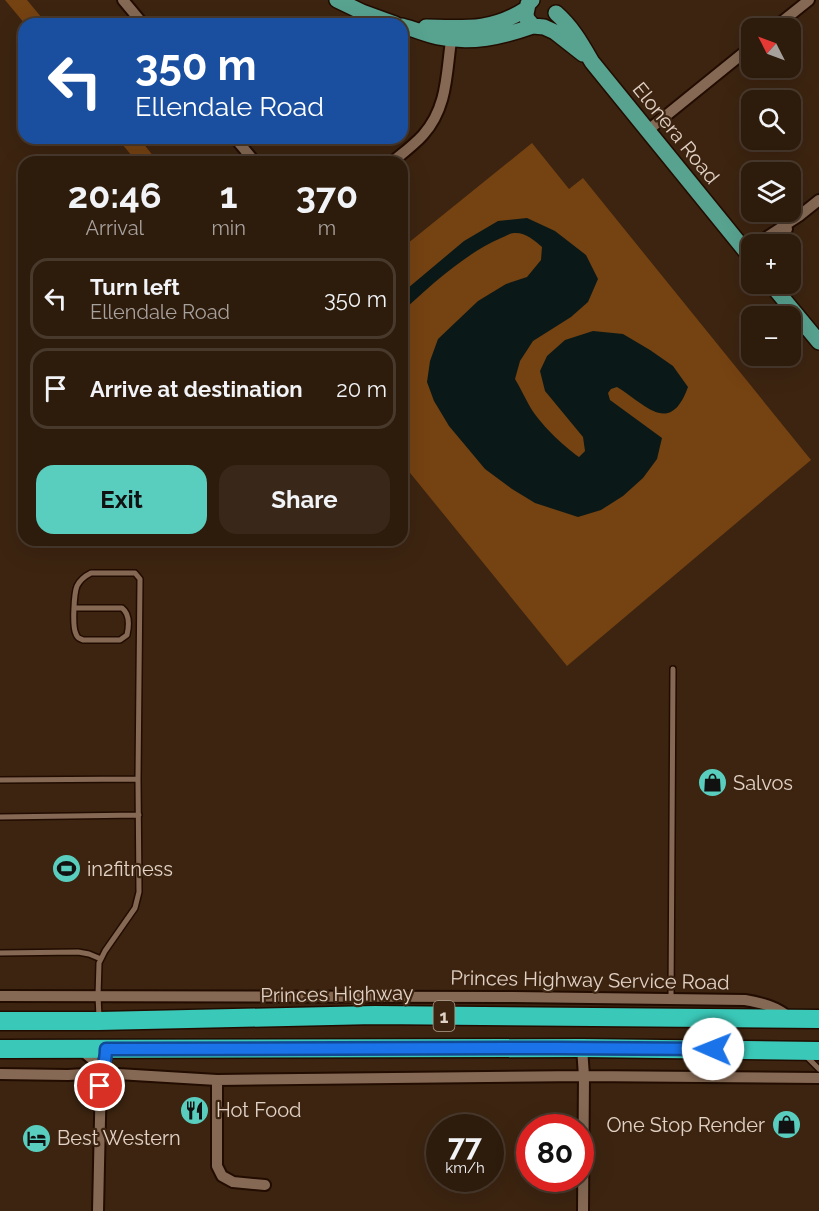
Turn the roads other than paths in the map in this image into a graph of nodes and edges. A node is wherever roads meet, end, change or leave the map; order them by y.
1 (123, 0) edge
2 (337, 0) edge
3 (809, 0) edge
4 (529, 4) edge
5 (552, 6) edge
6 (138, 18) edge
7 (380, 18) edge
8 (786, 18) edge
9 (408, 27) edge
10 (539, 27) junction
11 (452, 33) junction
12 (741, 55) edge
13 (592, 62) junction
14 (647, 131) junction
15 (241, 144) edge
16 (250, 156) edge
17 (399, 156) edge
18 (819, 200) edge
19 (801, 214) edge
20 (791, 222) edge
21 (793, 222) edge
22 (774, 234) edge
23 (782, 234) edge
24 (741, 239) edge
25 (779, 294) edge
26 (819, 342) edge
27 (75, 608) junction
28 (673, 669) dead end
29 (138, 779) junction
30 (0, 780) edge
31 (139, 815) junction
32 (0, 817) edge
33 (0, 953) edge
34 (101, 959) junction
35 (0, 996) edge
36 (98, 996) junction
37 (671, 999) junction
38 (808, 1018) edge
39 (0, 1021) edge
40 (99, 1021) junction
41 (582, 1048) junction
42 (0, 1049) edge
43 (80, 1049) junction
44 (106, 1049) junction
45 (800, 1050) junction
46 (819, 1051) edge
47 (819, 1069) edge
48 (101, 1073) junction
49 (0, 1074) edge
50 (584, 1076) junction
51 (819, 1078) edge
52 (217, 1080) junction
53 (265, 1185) dead end
54 (98, 1211) edge
55 (583, 1211) edge

1 - 6 street
2 - 7 main road
3 - 8 street
4 - 10 main road
4 - 11 main road
5 - 10 main road
5 - 13 main road, Elonera Road
9 - 11 main road
10 - 11 main road
10 - 13 main road, Elonera Road
11 - 17 street
12 - 14 street
13 - 14 main road, Elonera Road
14 - 24 main road, Elonera Road
15 - 16 street
18 - 19 street
20 - 22 street
21 - 23 street
25 - 26 main road
27 - 27 lane
27 - 29 lane
28 - 37 lane
29 - 30 lane
29 - 31 lane
31 - 32 lane
31 - 34 lane
33 - 34 lane
34 - 36 lane
35 - 36 street, Princes Highway Service Road
36 - 37 street, Princes Highway Service Road
36 - 40 lane
37 - 38 street, Princes Highway Service Road
38 - 40 highway, Princes Highway / 1
39 - 40 highway, Princes Highway / 1
40 - 44 highway
41 - 44 highway, 1
41 - 45 highway, 1
41 - 50 street
42 - 43 highway, 1
43 - 44 highway, 1
43 - 48 street
44 - 48 street
45 - 46 highway, 1
45 - 47 lane
48 - 49 street
48 - 52 street
48 - 54 street
50 - 51 street
50 - 52 street
50 - 55 street
52 - 53 street

